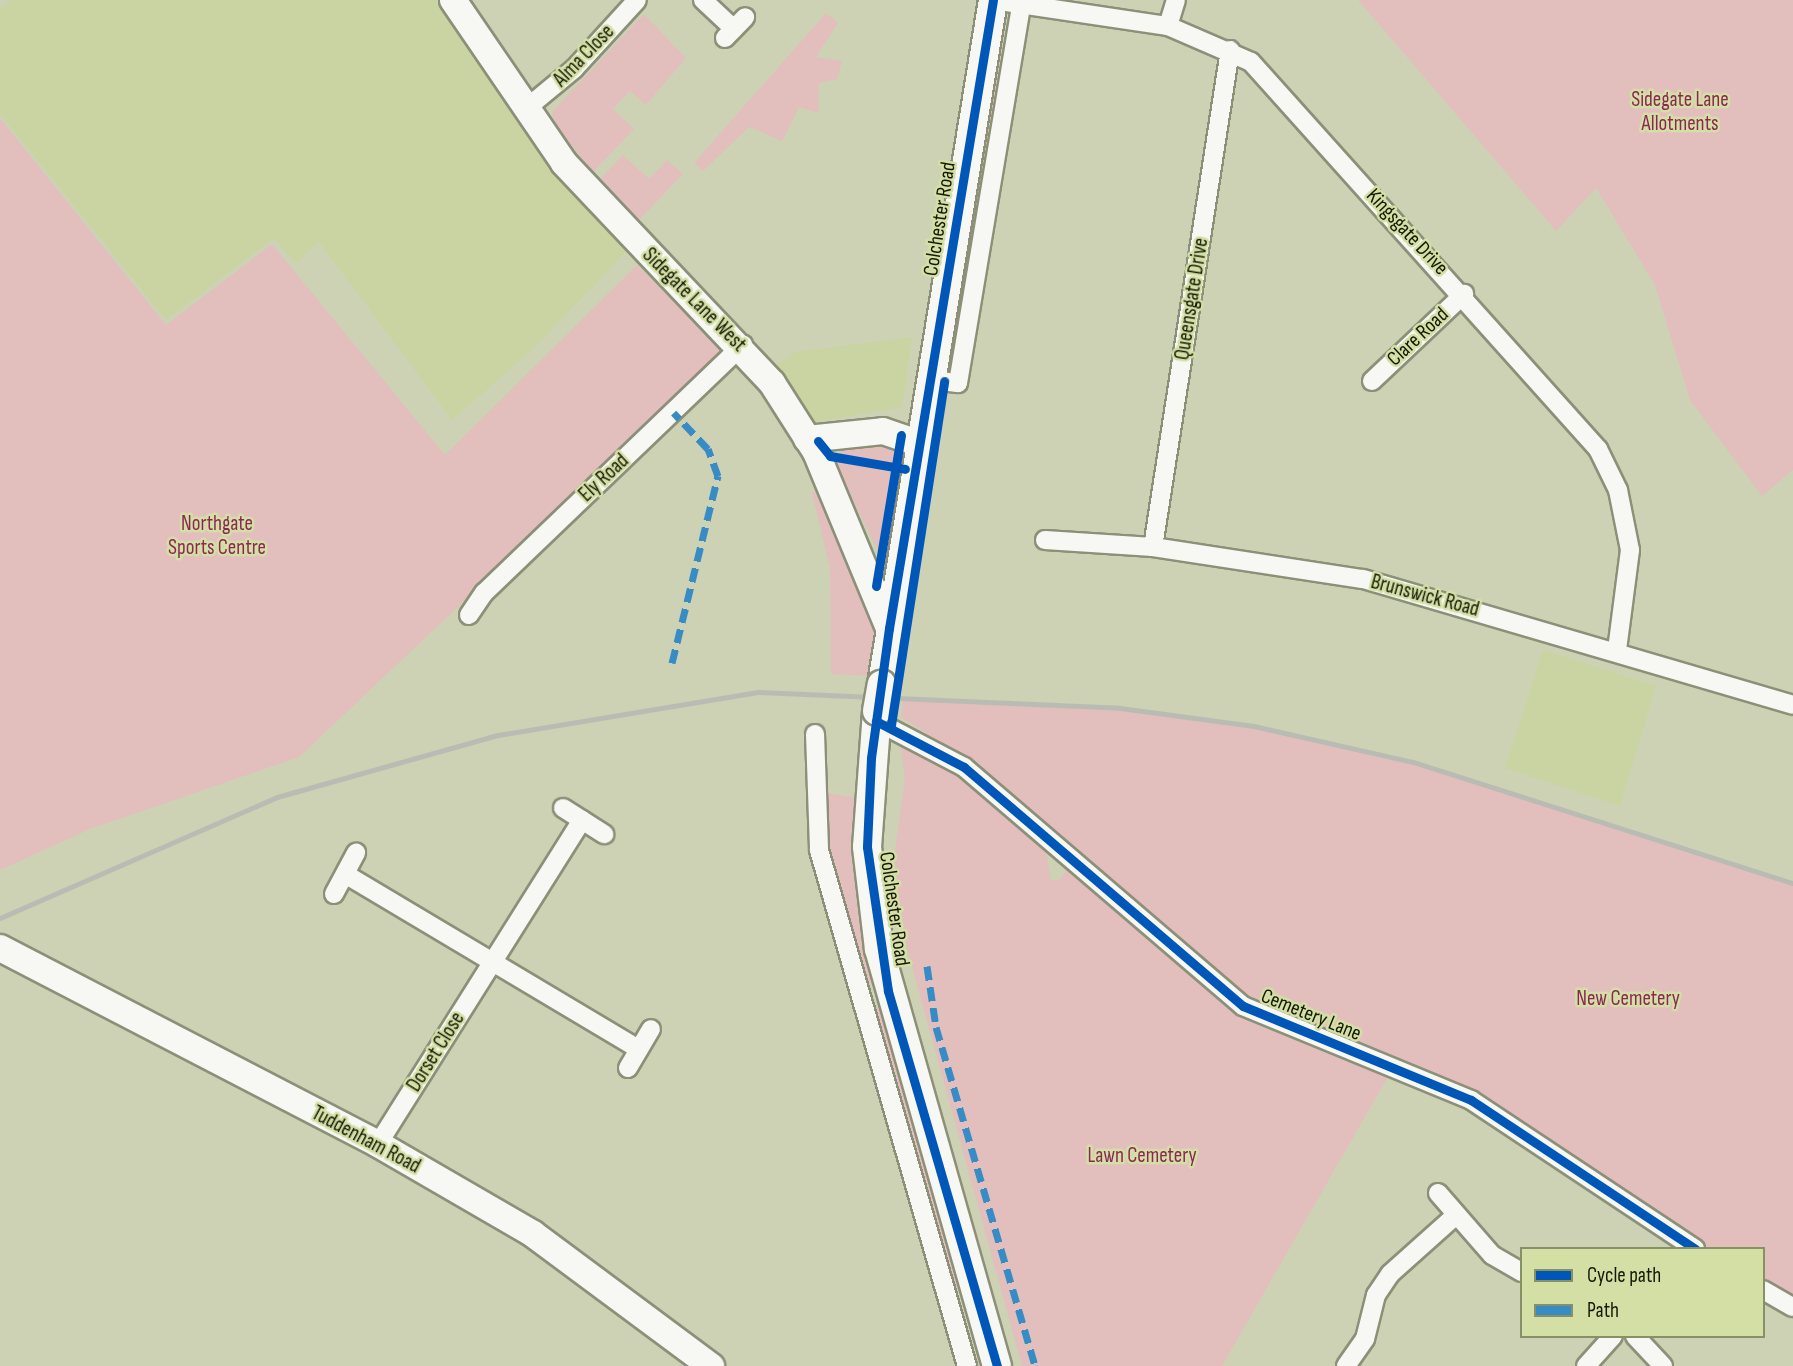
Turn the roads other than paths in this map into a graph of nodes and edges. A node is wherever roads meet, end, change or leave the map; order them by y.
1 (453, 0) edge
2 (637, 0) edge
3 (704, 0) edge
4 (993, 0) edge
5 (1175, 0) edge
6 (1021, 5) junction
7 (1168, 26) junction
8 (735, 28) dead end
9 (1230, 50) junction
10 (528, 107) junction
11 (1464, 294) junction
12 (743, 345) junction
13 (1372, 381) dead end
14 (930, 389) junction
15 (883, 431) junction
16 (807, 439) junction
17 (921, 444) junction
18 (1045, 540) dead end
19 (1153, 547) junction
20 (470, 615) dead end
21 (889, 628) junction
22 (1617, 650) junction
23 (878, 705) junction
24 (1793, 705) edge
25 (815, 734) dead end
26 (563, 808) dead end
27 (582, 820) junction
28 (604, 834) dead end
29 (356, 853) dead end
30 (345, 874) junction
31 (334, 894) dead end
32 (5, 951) edge
33 (494, 960) junction
34 (876, 996) junction
35 (651, 1030) dead end
36 (639, 1049) junction
37 (628, 1068) dead end
38 (378, 1144) junction
39 (1438, 1193) dead end
40 (1456, 1215) junction
41 (1692, 1247) edge
42 (1520, 1271) edge
43 (1765, 1291) edge
44 (978, 1299) junction
45 (951, 1305) junction
46 (1793, 1307) edge
47 (1612, 1338) edge
48 (1637, 1338) edge
49 (711, 1366) edge
50 (967, 1366) edge
51 (997, 1366) edge
52 (1346, 1366) edge
53 (1586, 1366) edge
54 (1663, 1366) edge

1 - 10 street, Sidegate Lane West
2 - 10 street, Alma Close
3 - 8 street
4 - 6 street, Kingsgate Drive
4 - 14 main road, Colchester Road
5 - 7 street
6 - 7 street, Kingsgate Drive
6 - 14 street
7 - 9 street, Kingsgate Drive
9 - 11 street, Kingsgate Drive
9 - 19 street, Queensgate Drive
10 - 12 street, Sidegate Lane West
11 - 13 street, Clare Road
11 - 22 street, Kingsgate Drive
12 - 16 street, Sidegate Lane West
12 - 20 street, Ely Road
14 - 15 street
14 - 17 main road, Colchester Road
15 - 16 street
15 - 17 street
16 - 21 street, Sidegate Lane West
17 - 21 main road, Colchester Road
18 - 19 street, Brunswick Road
19 - 22 street, Brunswick Road
21 - 23 main road, Colchester Road
22 - 24 street, Brunswick Road
23 - 34 main road, Colchester Road
23 - 41 street, Cemetery Lane
25 - 34 street, Colchester Road
26 - 27 street
27 - 28 street
27 - 33 street, Dorset Close
29 - 30 street
30 - 31 street
30 - 33 street
32 - 38 street, Tuddenham Road
33 - 36 street
33 - 38 street, Dorset Close
34 - 44 main road, Colchester Road
34 - 45 street, Colchester Road
35 - 36 street
36 - 37 street
38 - 49 street, Tuddenham Road
39 - 40 street
40 - 42 street
40 - 52 street
43 - 46 street
44 - 45 street
44 - 51 main road, Colchester Road
45 - 50 street, Colchester Road
47 - 53 street
48 - 54 street

